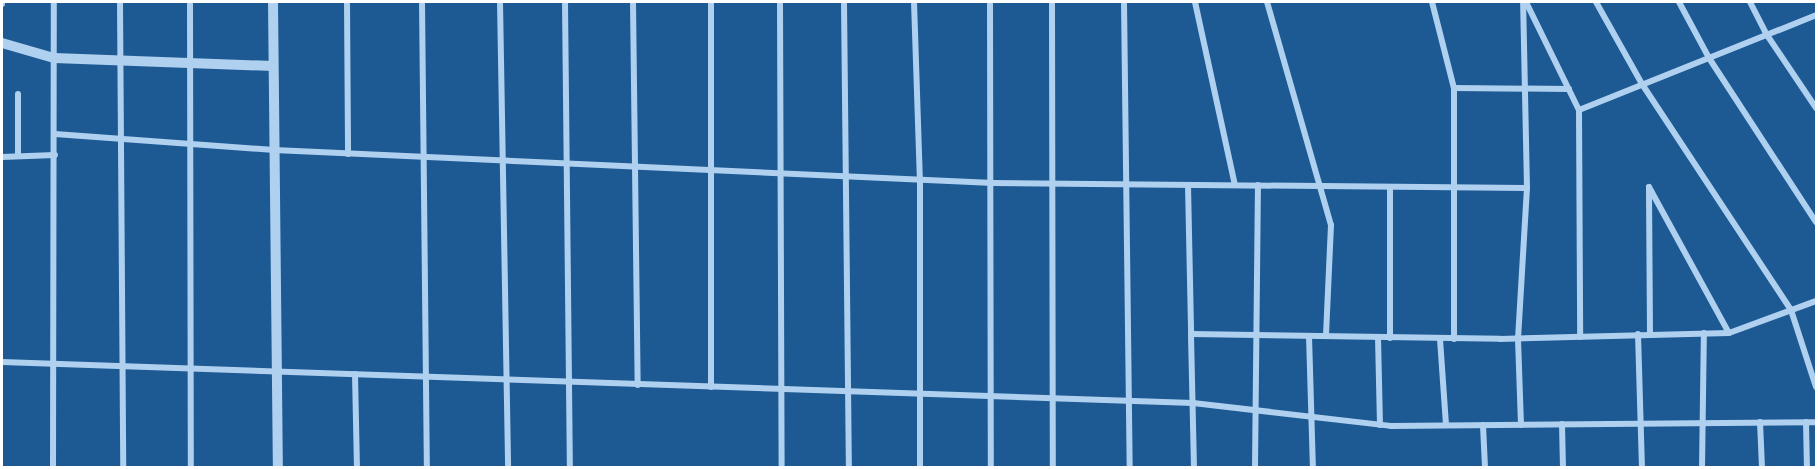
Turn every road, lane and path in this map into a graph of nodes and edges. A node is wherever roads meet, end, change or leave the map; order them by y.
1 (54, 2) edge
2 (120, 2) edge
3 (190, 2) edge
4 (273, 2) edge
5 (347, 2) edge
6 (422, 2) edge
7 (500, 2) edge
8 (565, 2) edge
9 (633, 2) edge
10 (711, 2) edge
11 (780, 2) edge
12 (844, 2) edge
13 (914, 2) edge
14 (990, 2) edge
15 (1052, 2) edge
16 (1124, 2) edge
17 (1195, 2) edge
18 (1267, 2) edge
19 (1431, 2) edge
20 (1525, 2) edge
21 (1596, 2) edge
22 (1679, 2) edge
23 (1750, 2) edge
24 (1816, 15) edge
25 (1767, 35) junction
26 (2, 43) edge
27 (54, 58) junction
28 (1709, 58) junction
29 (120, 60) junction
30 (190, 63) junction
31 (273, 66) junction
32 (1642, 84) junction
33 (1454, 88) junction
34 (1525, 89) junction
35 (1569, 89) junction
36 (18, 94) dead end
37 (1816, 108) edge
38 (1579, 110) junction
39 (55, 135) junction
40 (120, 139) junction
41 (190, 144) junction
42 (274, 150) junction
43 (348, 154) junction
44 (55, 155) junction
45 (18, 156) junction
46 (423, 156) junction
47 (2, 157) edge
48 (502, 159) junction
49 (565, 164) junction
50 (635, 167) junction
51 (710, 170) junction
52 (781, 174) junction
53 (846, 177) junction
54 (920, 180) junction
55 (993, 183) junction
56 (1052, 184) junction
57 (1128, 184) junction
58 (1188, 185) junction
59 (1235, 185) junction
60 (1258, 185) junction
61 (1321, 186) junction
62 (1390, 187) junction
63 (1457, 187) junction
64 (1527, 188) junction
65 (1816, 222) edge
66 (1816, 301) edge
67 (1791, 310) junction
68 (1704, 333) junction
69 (1729, 333) junction
70 (1191, 334) junction
71 (1638, 334) junction
72 (1650, 334) junction
73 (1253, 335) junction
74 (1309, 336) junction
75 (1326, 336) junction
76 (1378, 337) junction
77 (1580, 337) junction
78 (1390, 338) junction
79 (1440, 339) junction
80 (1454, 339) junction
81 (1518, 339) junction
82 (2, 362) edge
83 (56, 364) junction
84 (123, 366) junction
85 (191, 368) junction
86 (277, 370) junction
87 (355, 374) junction
88 (426, 377) junction
89 (506, 380) junction
90 (569, 384) junction
91 (638, 386) junction
92 (711, 387) junction
93 (1816, 387) edge
94 (782, 389) junction
95 (849, 391) junction
96 (921, 394) junction
97 (992, 396) junction
98 (1053, 398) junction
99 (1132, 401) junction
100 (1193, 403) junction
101 (1254, 410) junction
102 (1311, 417) junction
103 (1760, 422) junction
104 (1806, 422) junction
105 (1816, 422) edge
106 (1640, 423) junction
107 (1701, 423) junction
108 (1562, 424) junction
109 (1380, 425) junction
110 (1446, 425) junction
111 (1483, 425) junction
112 (1521, 425) junction
113 (53, 468) edge
114 (123, 468) edge
115 (191, 468) edge
116 (278, 468) edge
117 (357, 468) edge
118 (427, 468) edge
119 (508, 468) edge
120 (570, 468) edge
121 (782, 468) edge
122 (849, 468) edge
123 (921, 468) edge
124 (991, 468) edge
125 (1053, 468) edge
126 (1130, 468) edge
127 (1194, 468) edge
128 (1255, 468) edge
129 (1313, 468) edge
130 (1485, 468) edge
131 (1563, 468) edge
132 (1642, 468) edge
133 (1702, 468) edge
134 (1762, 468) edge
135 (1807, 468) edge

1 - 27 street
2 - 29 street
3 - 30 street
4 - 31 street
5 - 43 street
6 - 46 street
7 - 48 street
8 - 49 street
9 - 50 street
10 - 51 street
11 - 52 street
12 - 53 street
13 - 54 street
14 - 55 street
15 - 56 street
16 - 57 street
17 - 59 street
18 - 61 street
19 - 33 street
20 - 34 street
20 - 35 street
21 - 32 street
22 - 28 street
23 - 25 street
24 - 25 street
25 - 28 street
25 - 37 street
26 - 27 street
27 - 29 street
27 - 39 street
28 - 32 street
28 - 65 street
29 - 30 street
29 - 40 street
30 - 31 street
30 - 41 street
31 - 42 street
32 - 38 street
32 - 67 street
33 - 34 street
33 - 63 street
34 - 35 street
34 - 64 street
35 - 38 street
36 - 45 street
38 - 77 street
39 - 40 street
39 - 44 street
40 - 41 street
40 - 84 street
41 - 42 street
41 - 85 street
42 - 43 street
42 - 86 street
43 - 46 street
44 - 45 street
44 - 83 street
45 - 47 street
46 - 48 street
46 - 88 street
48 - 49 street
48 - 89 street
49 - 50 street
49 - 90 street
50 - 51 street
50 - 91 street
51 - 52 street
51 - 92 street
52 - 53 street
52 - 94 street
53 - 54 street
53 - 95 street
54 - 55 street
54 - 96 street
55 - 56 street
55 - 97 street
56 - 57 street
56 - 98 street
57 - 58 street
57 - 99 street
58 - 59 street
58 - 70 street
59 - 60 street
60 - 61 street
60 - 73 street
61 - 62 street
61 - 75 street
62 - 63 street
62 - 78 street
63 - 64 street
63 - 80 street
64 - 81 street
66 - 67 street
67 - 69 street
67 - 93 street
68 - 69 street
68 - 72 street
68 - 107 street
69 - 72 street
70 - 73 street
70 - 100 street
71 - 72 street
71 - 77 street
71 - 106 street
73 - 74 street
73 - 101 street
74 - 75 street
74 - 102 street
75 - 76 street
76 - 78 street
76 - 109 street
77 - 81 street
78 - 79 street
79 - 80 street
79 - 110 street
80 - 81 street
81 - 112 street
82 - 83 street
83 - 84 street
83 - 113 street
84 - 85 street
84 - 114 street
85 - 86 street
85 - 115 street
86 - 87 street
86 - 116 street
87 - 88 street
87 - 117 street
88 - 89 street
88 - 118 street
89 - 90 street
89 - 119 street
90 - 91 street
90 - 120 street
91 - 92 street
92 - 94 street
94 - 95 street
94 - 121 street
95 - 96 street
95 - 122 street
96 - 97 street
96 - 123 street
97 - 98 street
97 - 124 street
98 - 99 street
98 - 125 street
99 - 100 street
99 - 126 street
100 - 101 street
100 - 127 street
101 - 102 street
101 - 128 street
102 - 109 street
102 - 129 street
103 - 104 street
103 - 107 street
103 - 134 street
104 - 105 street
104 - 135 street
106 - 107 street
106 - 108 street
106 - 132 street
107 - 133 street
108 - 112 street
108 - 131 street
109 - 110 street
110 - 111 street
111 - 112 street
111 - 130 street

